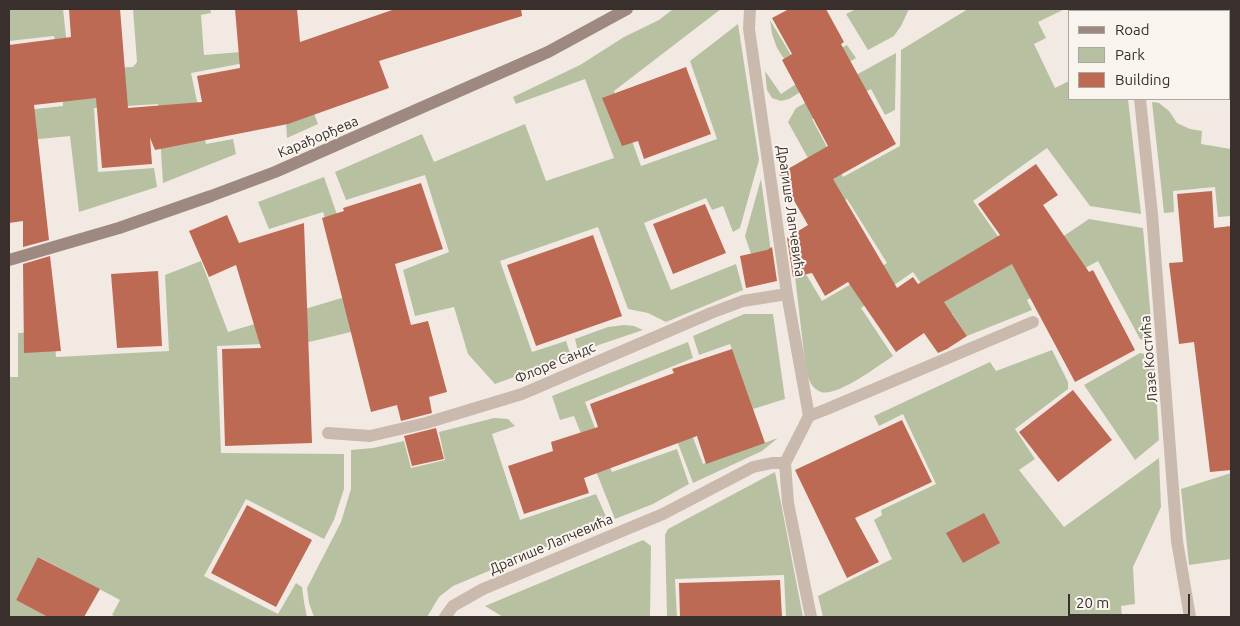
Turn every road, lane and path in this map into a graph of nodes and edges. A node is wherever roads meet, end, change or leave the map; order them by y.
1 (627, 9) edge
2 (750, 9) edge
3 (1140, 100) edge
4 (9, 260) edge
5 (787, 294) junction
6 (1033, 322) dead end
7 (809, 416) junction
8 (328, 433) dead end
9 (785, 464) junction
10 (445, 617) edge
11 (811, 617) edge
12 (1190, 617) edge

1 - 4 street, Карађорђева
2 - 5 street, Драгише Лапчевића
3 - 12 street, Лазе Костића
5 - 7 street, Драгише Лапчевића
5 - 8 street, Флоре Сандс
6 - 7 street
7 - 9 street
9 - 10 street, Драгише Лапчевића
9 - 11 street

